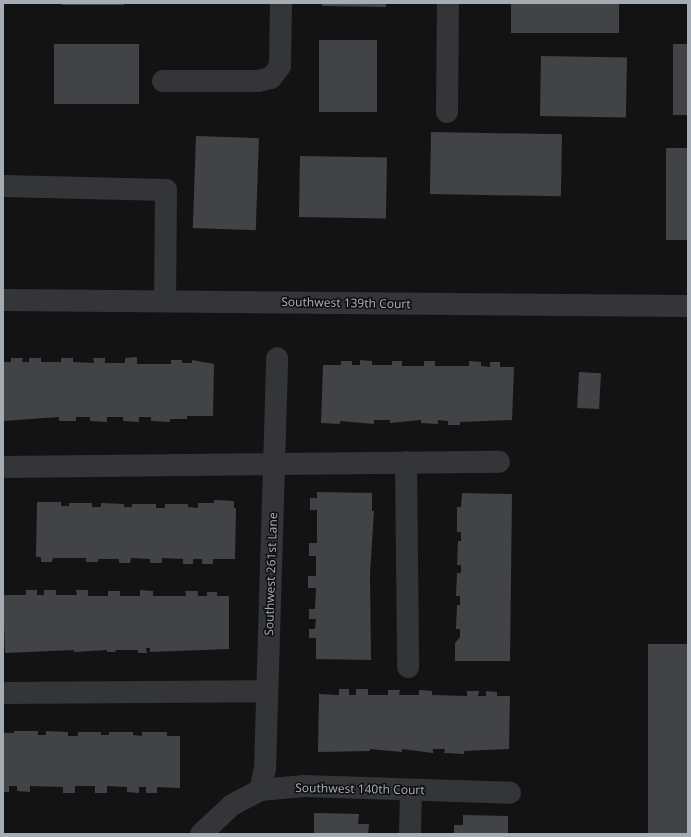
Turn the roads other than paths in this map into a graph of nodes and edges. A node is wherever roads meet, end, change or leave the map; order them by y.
1 (281, 3) edge
2 (448, 3) edge
3 (163, 81) dead end
4 (447, 112) dead end
5 (3, 186) edge
6 (3, 300) edge
7 (165, 301) junction
8 (688, 306) edge
9 (277, 358) dead end
10 (274, 462) junction
11 (406, 462) junction
12 (499, 462) dead end
13 (3, 467) edge
14 (408, 667) dead end
15 (267, 691) junction
16 (3, 693) edge
17 (260, 790) junction
18 (411, 790) junction
19 (510, 793) dead end
20 (201, 834) edge
21 (410, 834) edge

1 - 3 street
2 - 4 street
5 - 7 street
6 - 7 street, Southwest 139th Court
7 - 8 street, Southwest 139th Court
9 - 10 street, Southwest 261st Lane
10 - 11 street
10 - 13 street
10 - 15 street, Southwest 261st Lane
11 - 12 street
11 - 14 street
15 - 16 street
15 - 17 street, Southwest 261st Lane
17 - 18 street, Southwest 140th Court
17 - 20 street, Southwest 140th Court
18 - 19 street, Southwest 140th Court
18 - 21 street

